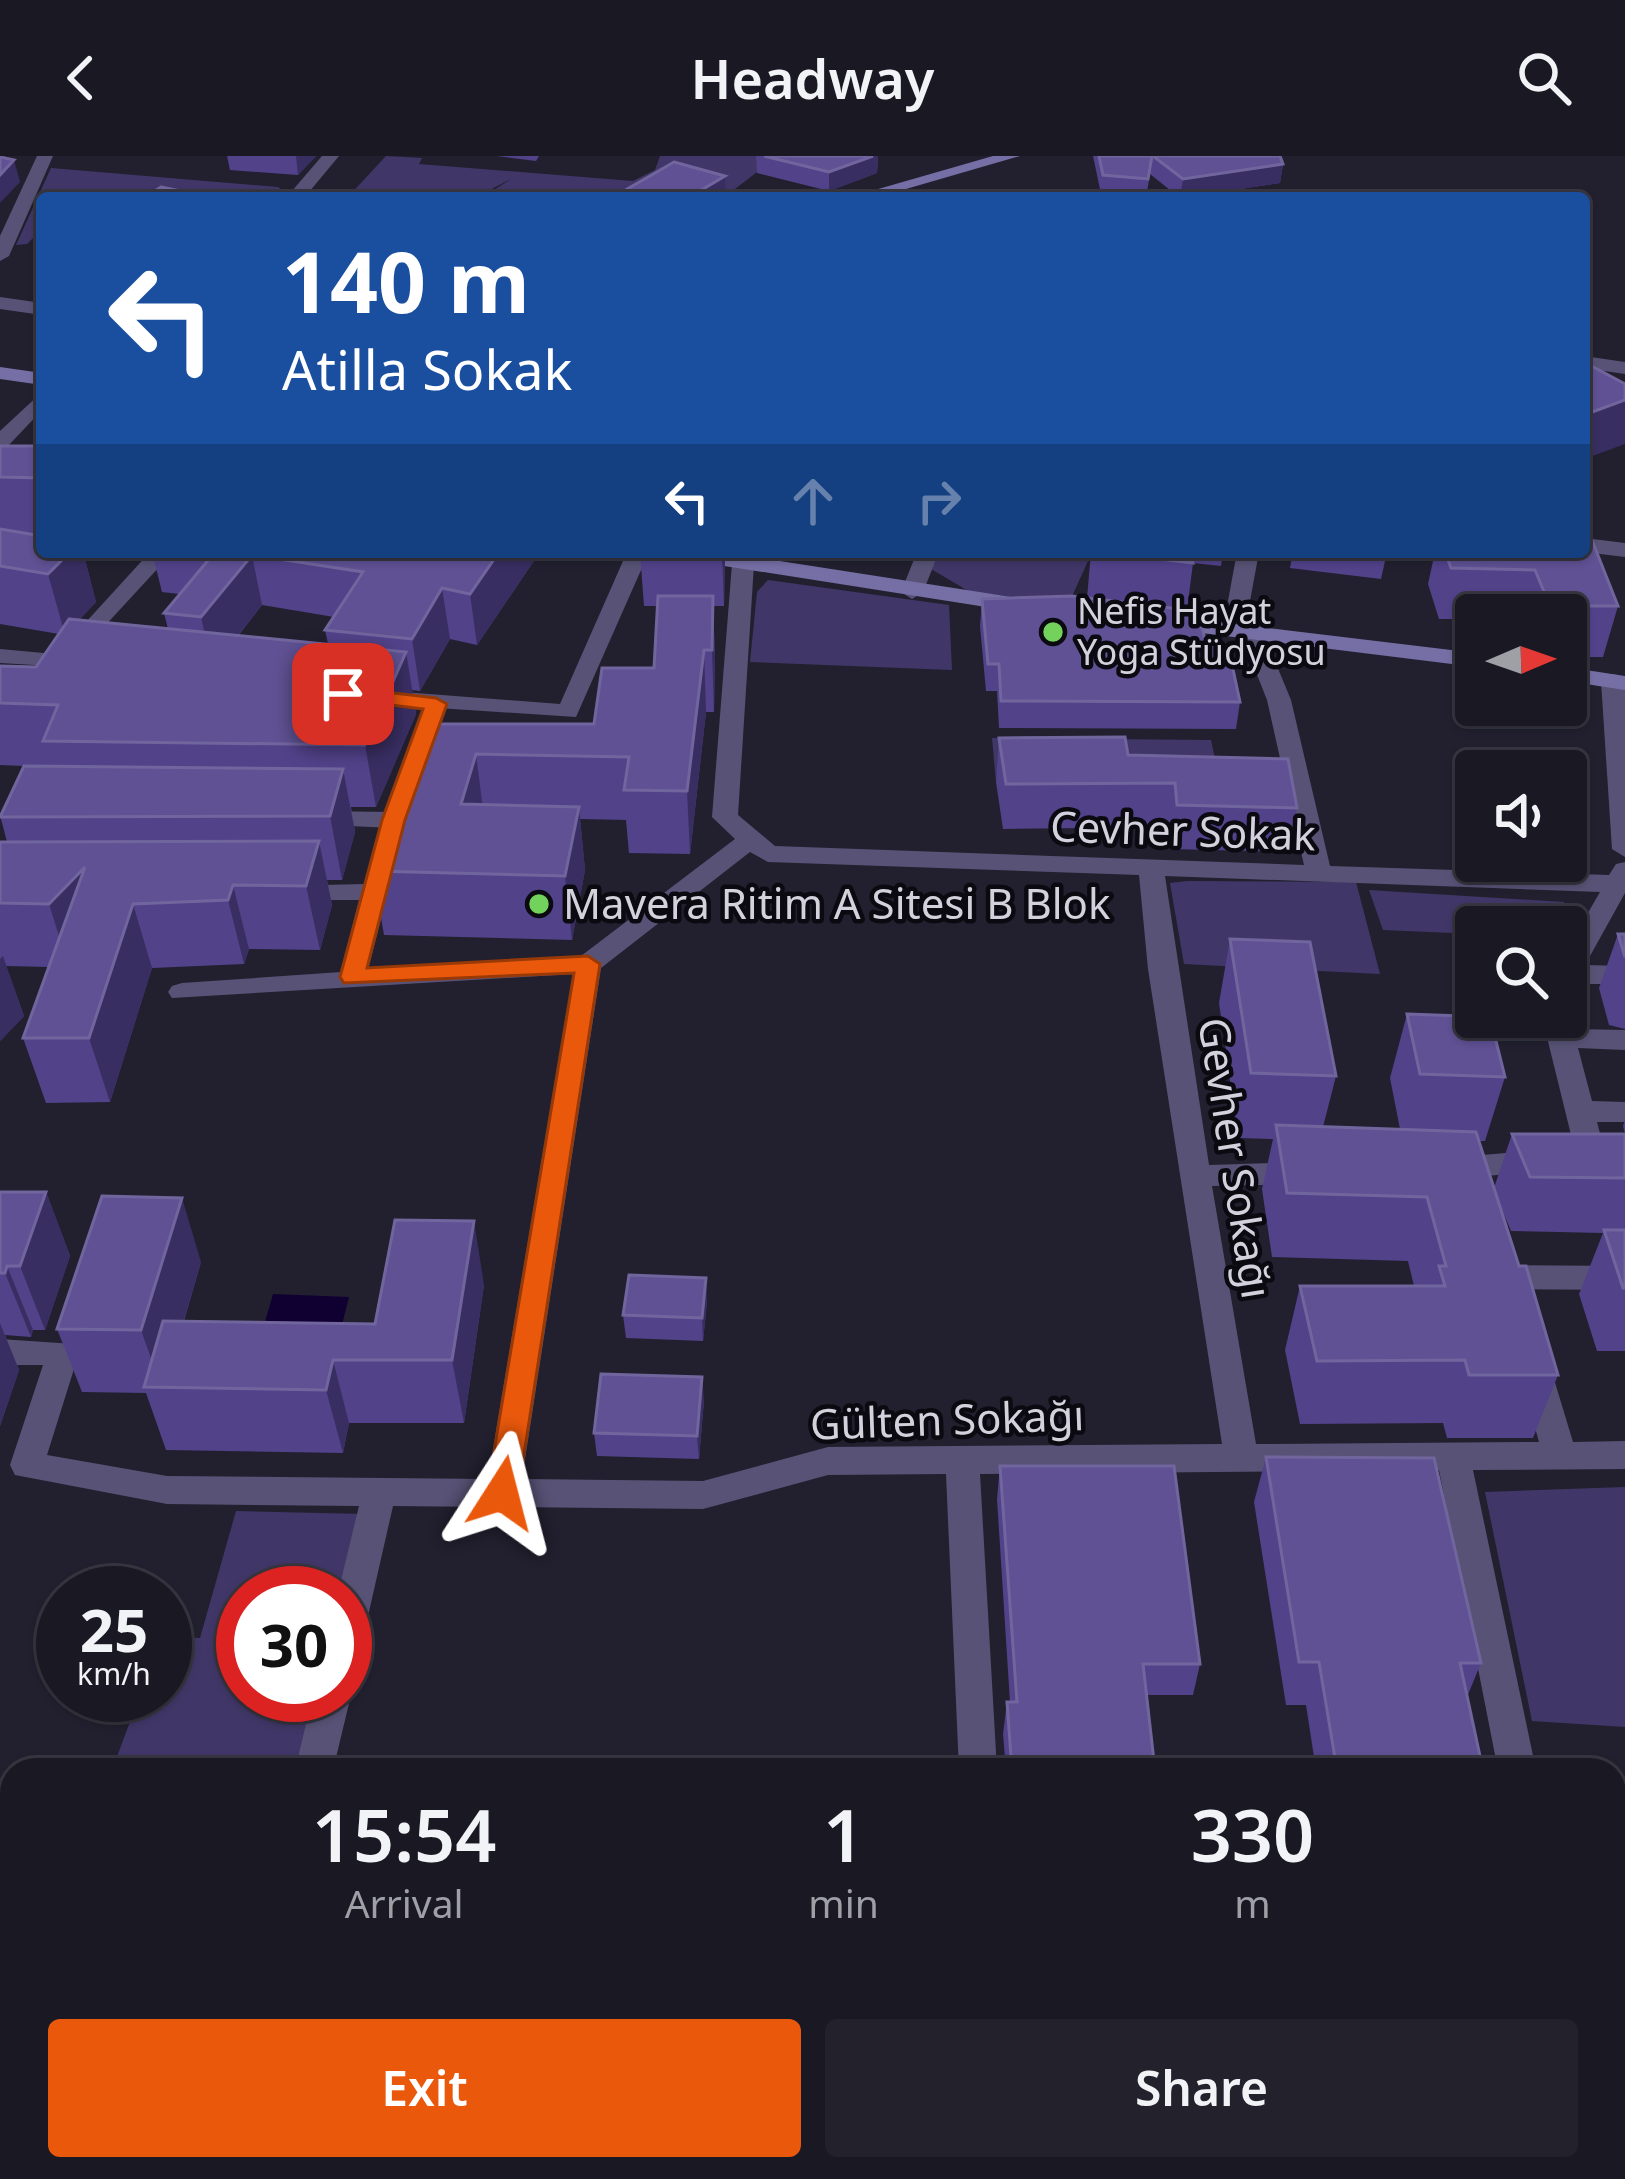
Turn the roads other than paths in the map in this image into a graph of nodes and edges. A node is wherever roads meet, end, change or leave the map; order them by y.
1 (45, 156) edge
2 (331, 156) edge
3 (1012, 156) edge
4 (300, 192) edge
5 (878, 192) edge
6 (2, 250) edge
7 (0, 303) edge
8 (36, 308) edge
9 (1590, 363) edge
10 (1625, 368) edge
11 (0, 373) edge
12 (36, 378) edge
13 (36, 404) edge
14 (0, 443) edge
15 (1590, 546) edge
16 (1625, 550) edge
17 (156, 558) edge
18 (635, 558) edge
19 (712, 558) edge
20 (926, 558) edge
21 (1247, 558) edge
22 (743, 564) junction
23 (912, 592) junction
24 (1042, 608) edge
25 (1130, 618) edge
26 (1252, 634) junction
27 (0, 656) edge
28 (1455, 657) edge
29 (62, 661) junction
30 (109, 667) edge
31 (1587, 677) edge
32 (1619, 682) edge
33 (343, 694) edge
34 (278, 819) edge
35 (750, 840) junction
36 (1625, 849) edge
37 (1151, 870) junction
38 (1319, 874) junction
39 (1620, 889) edge
40 (258, 892) edge
41 (375, 892) junction
42 (1587, 942) edge
43 (588, 964) junction
44 (1587, 974) edge
45 (1625, 975) edge
46 (352, 977) junction
47 (182, 992) dead end
48 (1587, 1033) edge
49 (1561, 1038) edge
50 (1625, 1040) edge
51 (1579, 1111) junction
52 (1625, 1112) edge
53 (1420, 1170) edge
54 (1330, 1172) edge
55 (1196, 1177) junction
56 (1508, 1278) edge
57 (1625, 1278) edge
58 (1528, 1344) edge
59 (0, 1352) edge
60 (1625, 1455) edge
61 (1560, 1456) junction
62 (1454, 1457) junction
63 (1241, 1458) junction
64 (962, 1460) junction
65 (379, 1492) junction
66 (502, 1493) junction
67 (362, 1566) edge
68 (326, 1722) edge
69 (317, 1758) edge
70 (977, 1758) edge
71 (1514, 1758) edge

1 - 6 street
2 - 4 street
3 - 5 street
7 - 8 street
9 - 10 street
11 - 12 street
13 - 14 street
15 - 16 street
17 - 29 street
18 - 33 street
19 - 22 street
20 - 23 street
21 - 26 street
22 - 23 street
22 - 35 street
23 - 24 street
25 - 26 street
26 - 28 street
26 - 38 street
27 - 29 street
29 - 30 street
31 - 32 street
32 - 36 street
34 - 41 street
35 - 37 street, Cevher Sokak
35 - 43 street
37 - 38 street, Cevher Sokak
37 - 55 street, Gevher Sokağı
38 - 39 street, Cevher Sokak
39 - 42 street
40 - 41 street
41 - 46 street
43 - 46 street
43 - 66 street
44 - 45 street
46 - 47 street
48 - 50 street
49 - 51 street
51 - 52 street
51 - 53 street
54 - 55 street
55 - 63 street, Gevher Sokağı
56 - 57 street
58 - 61 street
59 - 65 street, Gülten Sokağı
60 - 61 street, Gülten Sokağı
61 - 62 street, Gülten Sokağı
62 - 63 street, Gülten Sokağı
62 - 71 street
63 - 64 street, Gülten Sokağı
64 - 66 street, Gülten Sokağı
64 - 70 street
65 - 66 street, Gülten Sokağı
65 - 67 street
68 - 69 street

